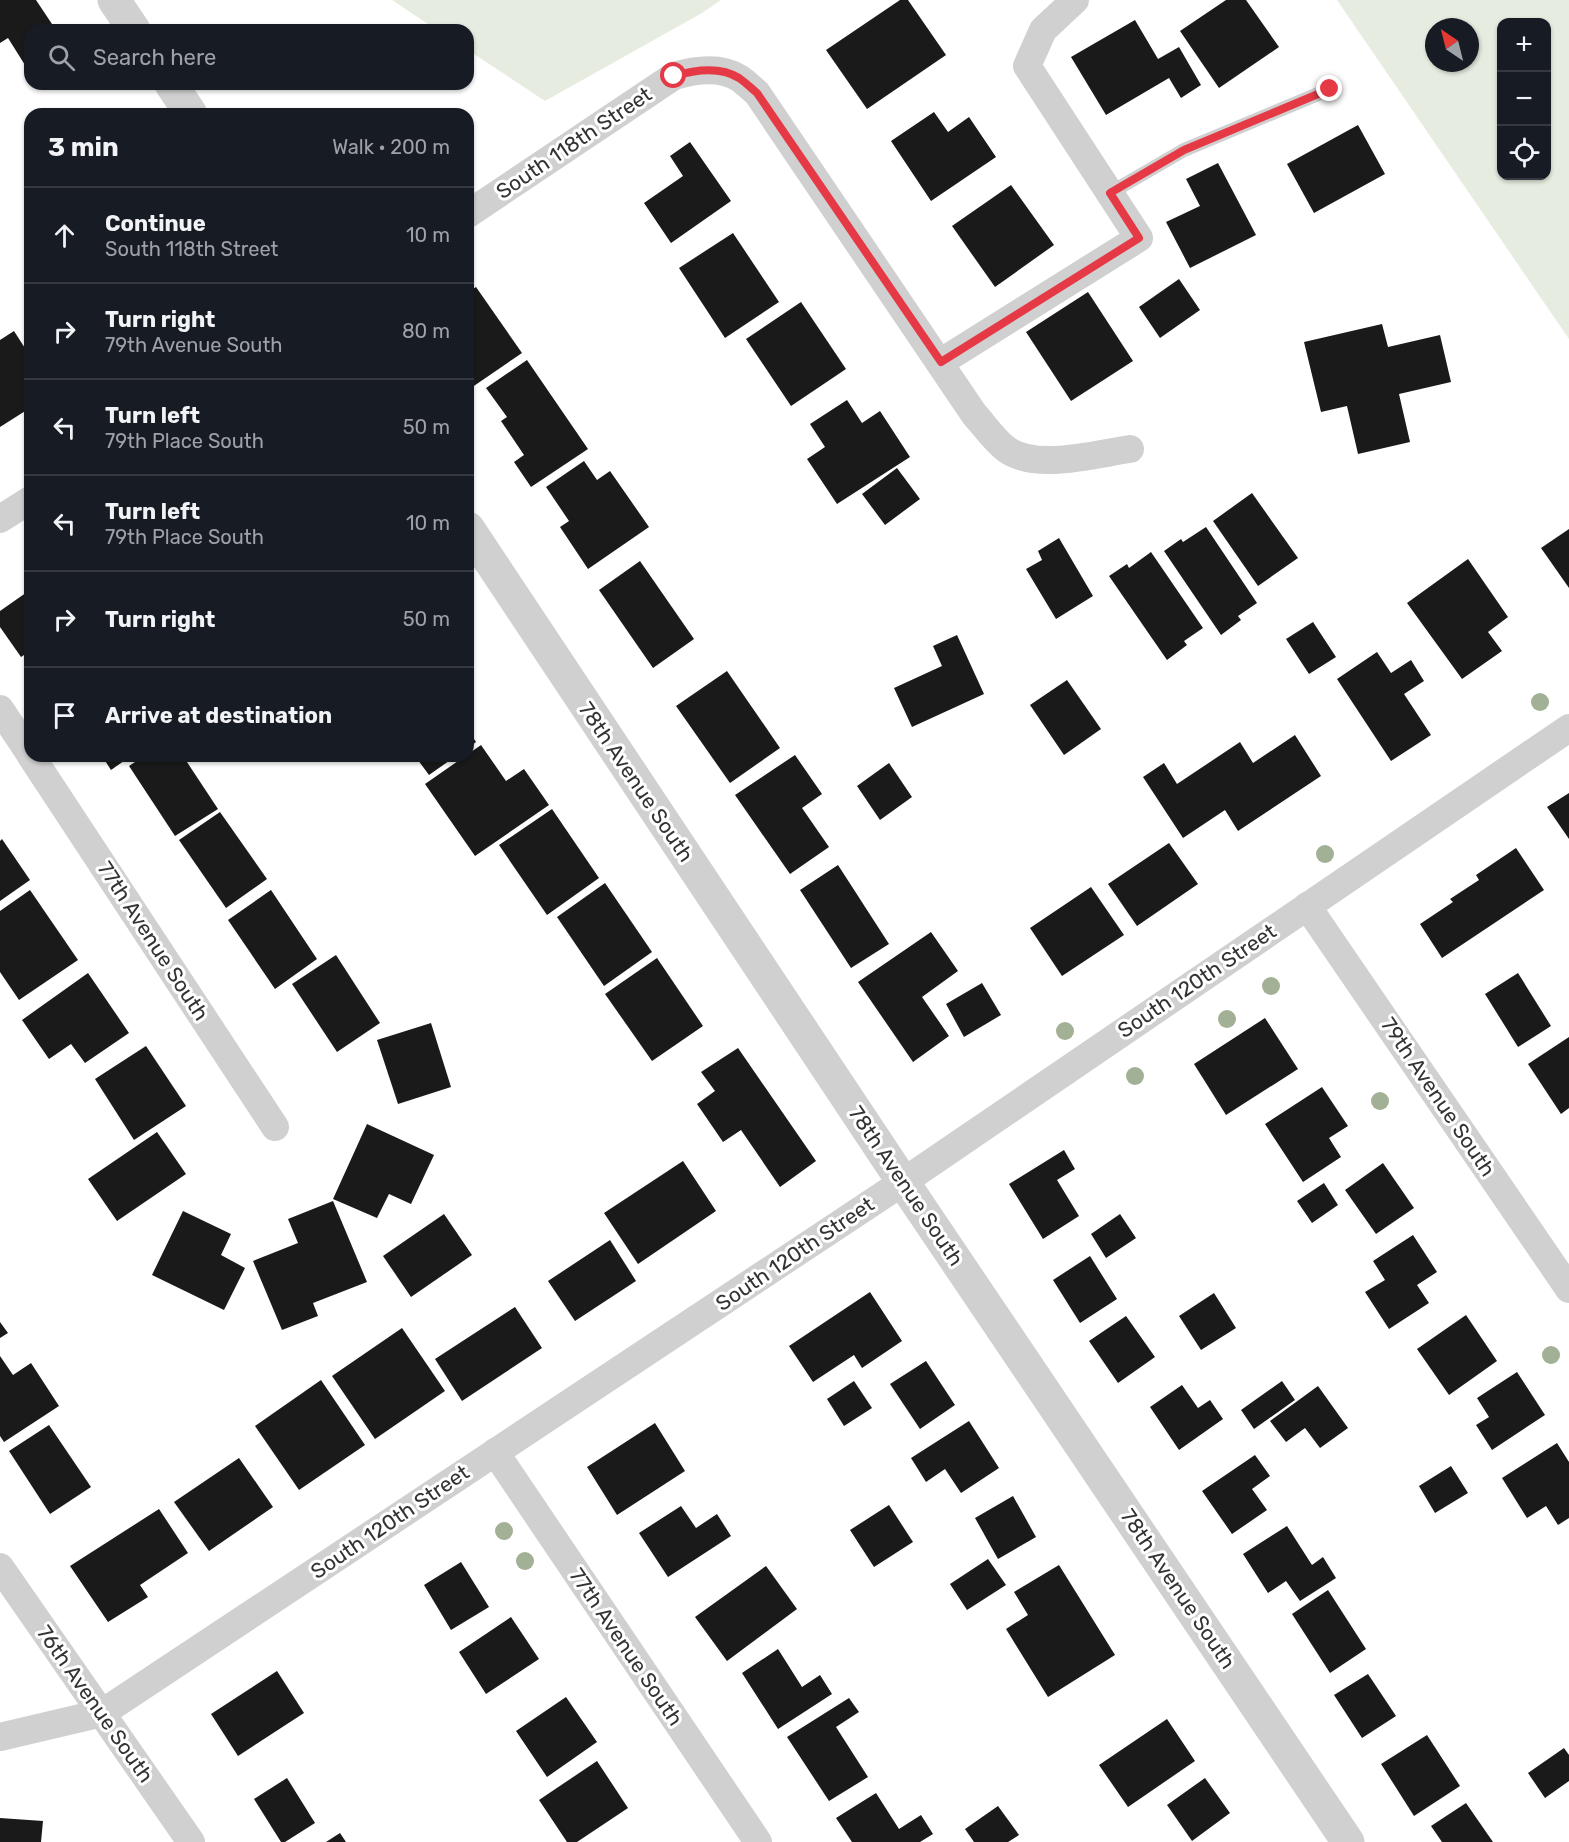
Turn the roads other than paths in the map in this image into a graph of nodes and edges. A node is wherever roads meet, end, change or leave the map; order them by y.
1 (114, 0) edge
2 (1075, 0) edge
3 (130, 24) edge
4 (1330, 89) dead end
5 (175, 90) edge
6 (187, 108) edge
7 (1110, 193) junction
8 (474, 210) edge
9 (941, 362) junction
10 (1130, 449) dead end
11 (24, 504) edge
12 (0, 519) edge
13 (474, 547) edge
14 (0, 709) edge
15 (1569, 728) edge
16 (24, 745) edge
17 (36, 762) edge
18 (1307, 906) junction
19 (275, 1127) dead end
20 (903, 1182) junction
21 (1569, 1289) edge
22 (495, 1452) junction
23 (0, 1567) edge
24 (102, 1713) junction
25 (0, 1737) edge
26 (190, 1842) edge
27 (758, 1842) edge
28 (1348, 1842) edge

1 - 3 street
2 - 7 street
4 - 7 lane
5 - 6 street
7 - 9 street
8 - 9 street, South 118th Street
9 - 10 street
11 - 12 street
13 - 20 street, 78th Avenue South
14 - 16 street, 77th Avenue South
15 - 18 street, South 120th Street
17 - 19 street, 77th Avenue South
18 - 20 street, South 120th Street
18 - 21 street, 79th Avenue South
20 - 22 street, South 120th Street
20 - 28 street, 78th Avenue South
22 - 24 street, South 120th Street
22 - 27 street, 77th Avenue South
23 - 24 street, 76th Avenue South
24 - 25 street, South 120th Street
24 - 26 street, 76th Avenue South

